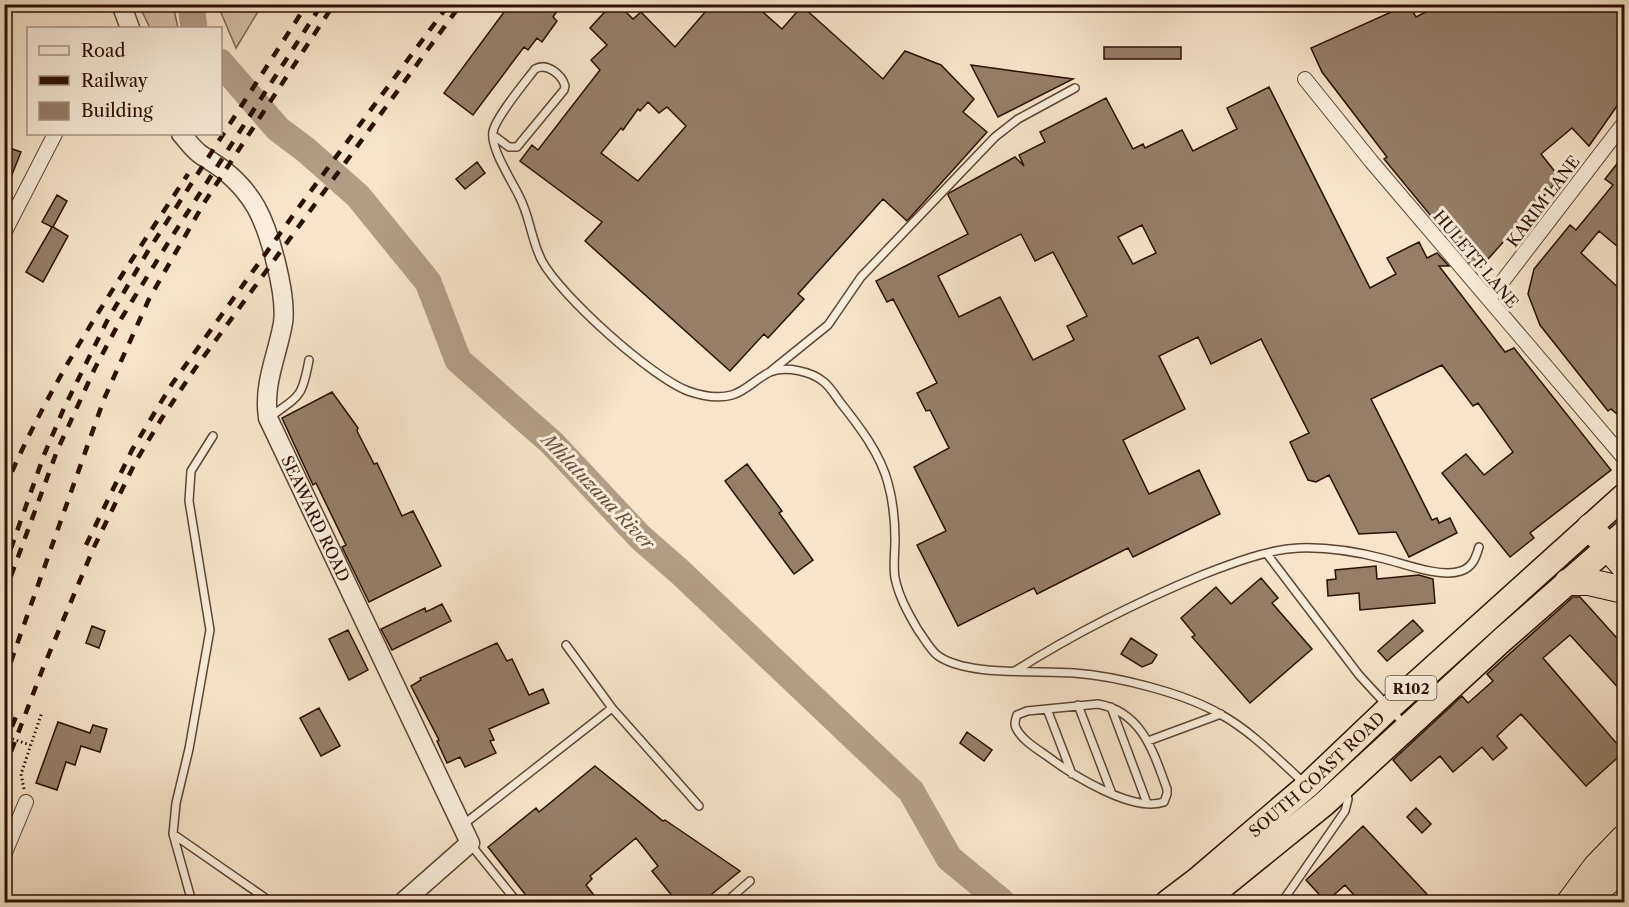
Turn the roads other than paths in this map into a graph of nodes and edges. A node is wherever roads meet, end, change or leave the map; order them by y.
1 (121, 4) edge
2 (130, 27) edge
3 (1305, 80) dead end
4 (1075, 88) dead end
5 (1624, 123) edge
6 (54, 135) edge
7 (182, 135) edge
8 (493, 135) junction
9 (4, 233) edge
10 (1489, 299) junction
11 (309, 360) dead end
12 (771, 371) junction
13 (268, 418) junction
14 (213, 436) dead end
15 (1624, 458) edge
16 (1620, 510) edge
17 (1590, 527) junction
18 (1479, 547) dead end
19 (1619, 549) edge
20 (1267, 554) junction
21 (1568, 582) junction
22 (1624, 590) edge
23 (1484, 622) junction
24 (1502, 640) junction
25 (566, 645) dead end
26 (1455, 648) junction
27 (1474, 666) junction
28 (1015, 671) junction
29 (1078, 705) junction
30 (1111, 707) junction
31 (612, 708) junction
32 (1389, 708) junction
33 (1047, 709) junction
34 (1221, 714) junction
35 (1408, 728) junction
36 (1148, 741) junction
37 (1072, 774) junction
38 (1344, 786) junction
39 (1112, 794) junction
40 (1316, 795) junction
41 (26, 802) dead end
42 (1147, 803) junction
43 (699, 806) dead end
44 (462, 826) junction
45 (173, 834) junction
46 (1624, 838) edge
47 (470, 843) junction
48 (4, 855) edge
49 (1624, 868) edge
50 (750, 881) dead end
51 (1204, 893) edge
52 (192, 903) edge
53 (271, 903) edge
54 (403, 903) edge
55 (517, 903) edge
56 (726, 903) edge
57 (1168, 903) edge
58 (1282, 903) edge
59 (1570, 903) edge
60 (1582, 903) edge

1 - 2 street
3 - 10 street, HULETT LANE
4 - 12 lane
5 - 10 street, KARIM LANE
6 - 9 street
7 - 13 street, SEAWARD ROAD
8 - 8 lane
8 - 12 lane
10 - 15 street, HULETT LANE
11 - 13 lane
12 - 28 lane
13 - 44 street, SEAWARD ROAD
14 - 45 lane
16 - 17 highway, SOUTH COAST ROAD / R102
17 - 19 highway
17 - 23 highway, SOUTH COAST ROAD / R102
18 - 20 lane
19 - 21 highway, SOUTH COAST ROAD / R102
20 - 28 lane
20 - 32 lane
21 - 22 highway
21 - 24 highway, SOUTH COAST ROAD / R102
23 - 24 highway
23 - 26 highway, SOUTH COAST ROAD / R102
24 - 27 highway, SOUTH COAST ROAD / R102
25 - 31 lane
26 - 27 highway
26 - 32 highway, SOUTH COAST ROAD / R102
27 - 35 highway, SOUTH COAST ROAD / R102
28 - 34 lane
29 - 30 lane
29 - 33 lane
29 - 39 lane
30 - 36 lane
30 - 42 lane
31 - 43 lane
31 - 44 lane
32 - 35 lane
32 - 40 highway, SOUTH COAST ROAD / R102
33 - 37 lane
33 - 37 lane
34 - 36 lane
34 - 40 lane
35 - 38 highway, SOUTH COAST ROAD / R102
36 - 42 lane
37 - 39 lane
38 - 40 highway, SOUTH COAST ROAD / R102
38 - 58 lane
39 - 42 lane
40 - 51 highway, SOUTH COAST ROAD / R102
41 - 48 street
44 - 47 street, SEAWARD ROAD
45 - 52 lane
45 - 53 lane
46 - 59 highway
47 - 54 street
47 - 55 lane, SEAWARD ROAD
49 - 60 highway
50 - 56 lane
51 - 57 highway, SOUTH COAST ROAD / R102

